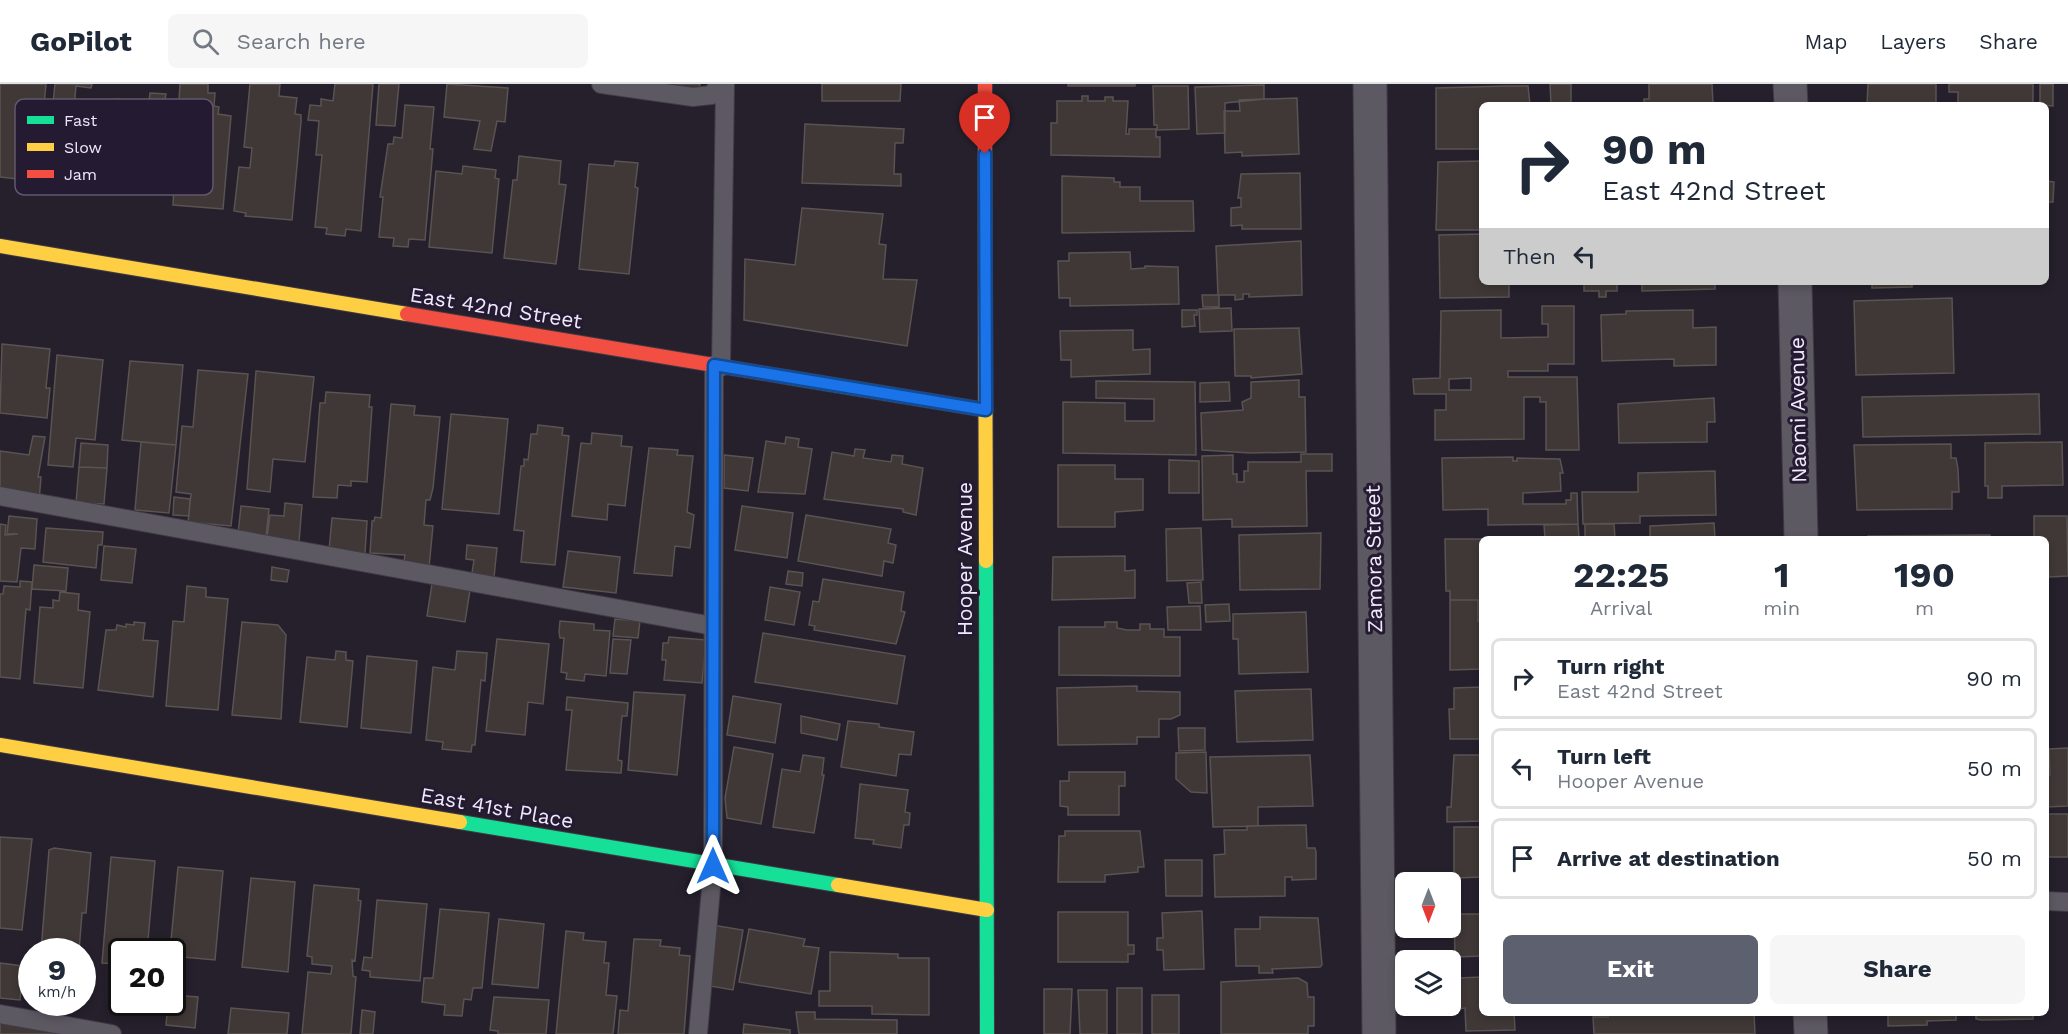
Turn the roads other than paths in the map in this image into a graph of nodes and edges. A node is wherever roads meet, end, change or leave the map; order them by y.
1 (601, 84) edge
2 (719, 84) edge
3 (725, 84) edge
4 (985, 84) edge
5 (1370, 84) edge
6 (1790, 84) edge
7 (1791, 102) edge
8 (0, 246) edge
9 (1795, 285) edge
10 (718, 366) junction
11 (986, 410) junction
12 (0, 496) edge
13 (1801, 536) edge
14 (713, 626) junction
15 (0, 745) edge
16 (713, 866) junction
17 (2049, 901) edge
18 (2068, 902) edge
19 (987, 910) junction
20 (0, 1014) edge
21 (1810, 1016) edge
22 (112, 1034) edge
23 (698, 1034) edge
24 (987, 1034) edge
25 (1379, 1034) edge
26 (1811, 1034) edge

1 - 2 lane
3 - 10 lane
4 - 11 street, Hooper Avenue
5 - 25 street, Zamora Street
6 - 7 street
8 - 10 street, East 42nd Street
9 - 13 street, Naomi Avenue
10 - 11 street, East 42nd Street
10 - 14 lane
11 - 19 street, Hooper Avenue
12 - 14 lane
14 - 16 lane
15 - 16 street, East 41st Place
16 - 19 street, East 41st Place
16 - 23 lane
17 - 18 lane
19 - 24 street, Hooper Avenue
20 - 22 lane
21 - 26 street

